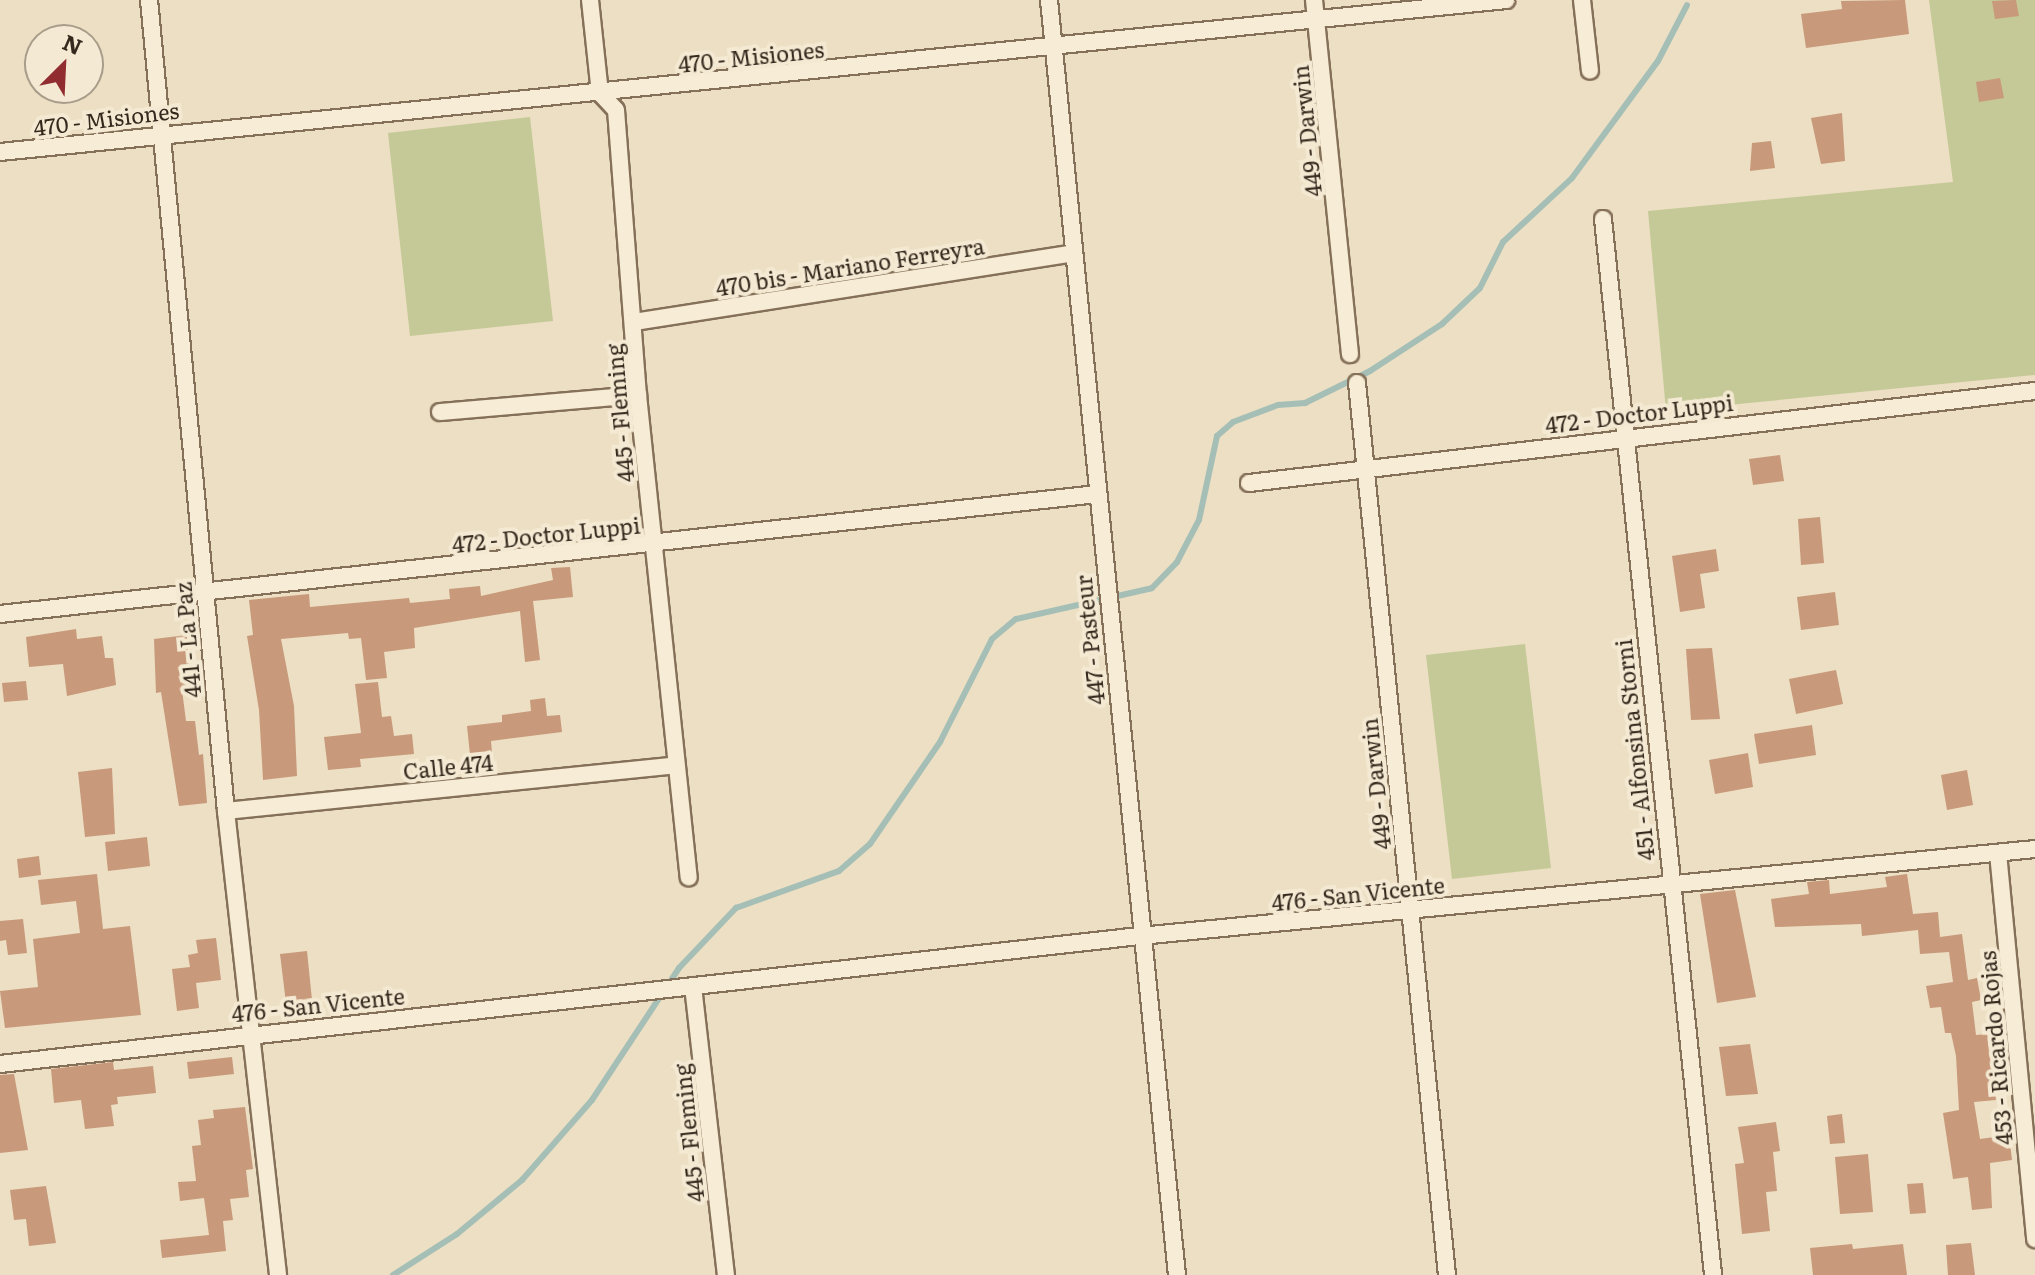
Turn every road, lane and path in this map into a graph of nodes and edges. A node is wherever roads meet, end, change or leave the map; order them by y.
1 (149, 0) edge
2 (590, 0) edge
3 (1049, 0) edge
4 (1314, 0) edge
5 (1506, 0) edge
6 (1582, 0) edge
7 (1317, 23) junction
8 (1053, 47) junction
9 (1590, 71) dead end
10 (600, 93) junction
11 (165, 133) junction
12 (0, 152) edge
13 (1603, 219) dead end
14 (1073, 253) junction
15 (634, 322) junction
16 (1350, 354) dead end
17 (1357, 383) dead end
18 (2035, 391) edge
19 (638, 395) junction
20 (440, 412) dead end
21 (1624, 436) junction
22 (1362, 468) junction
23 (1249, 483) dead end
24 (1097, 494) junction
25 (652, 545) junction
26 (204, 590) junction
27 (0, 614) edge
28 (675, 765) junction
29 (226, 811) junction
30 (2035, 849) edge
31 (1998, 853) junction
32 (689, 877) dead end
33 (1670, 881) junction
34 (1411, 911) junction
35 (1140, 936) junction
36 (690, 986) junction
37 (251, 1034) junction
38 (0, 1064) edge
39 (2035, 1239) edge
40 (278, 1275) edge
41 (726, 1275) edge
42 (1177, 1275) edge
43 (1447, 1275) edge
44 (1713, 1275) edge

1 - 11 street, 441 - La Paz
2 - 10 street, 445 - Fleming
3 - 8 street, 447 - Pasteur
4 - 7 street, 449 - Darwin
5 - 7 street, 470 - Misiones
6 - 9 street
7 - 8 street, 470 - Misiones
7 - 16 street, 449 - Darwin
8 - 10 street, 470 - Misiones
8 - 14 street, 447 - Pasteur
10 - 11 street, 470 - Misiones
10 - 15 street, 445 - Fleming
11 - 12 street, 470 - Misiones
11 - 26 street, 441 - La Paz
13 - 21 street, 451 - Alfonsina Storni
14 - 15 street, 470 bis - Mariano Ferreyra
14 - 24 street, 447 - Pasteur
15 - 19 street, 445 - Fleming
17 - 22 street, 449 - Darwin
18 - 21 street, 472 - Doctor Luppi
19 - 20 street
19 - 25 street, 445 - Fleming
21 - 22 street, 472 - Doctor Luppi
21 - 33 street, 451 - Alfonsina Storni
22 - 23 street, 472 - Doctor Luppi
22 - 34 street, 449 - Darwin
24 - 25 street, 472 - Doctor Luppi
24 - 35 street, 447 - Pasteur
25 - 26 street, 472 - Doctor Luppi
25 - 28 street, 445 - Fleming
26 - 27 street, 472 - Doctor Luppi
26 - 29 street, 441 - La Paz
28 - 29 street, Calle 474
28 - 32 street, 445 - Fleming
29 - 37 street, 441 - La Paz
30 - 31 street, 476 - San Vicente
31 - 33 street, 476 - San Vicente
31 - 39 street, 453 - Ricardo Rojas
33 - 34 street, 476 - San Vicente
33 - 44 street, 451 - Alfonsina Storni
34 - 35 street, 476 - San Vicente
34 - 43 street, 449 - Darwin
35 - 36 street, 476 - San Vicente
35 - 42 street, 447 - Pasteur
36 - 37 street, 476 - San Vicente
36 - 41 street, 445 - Fleming
37 - 38 street, 476 - San Vicente
37 - 40 street, 441 - La Paz

